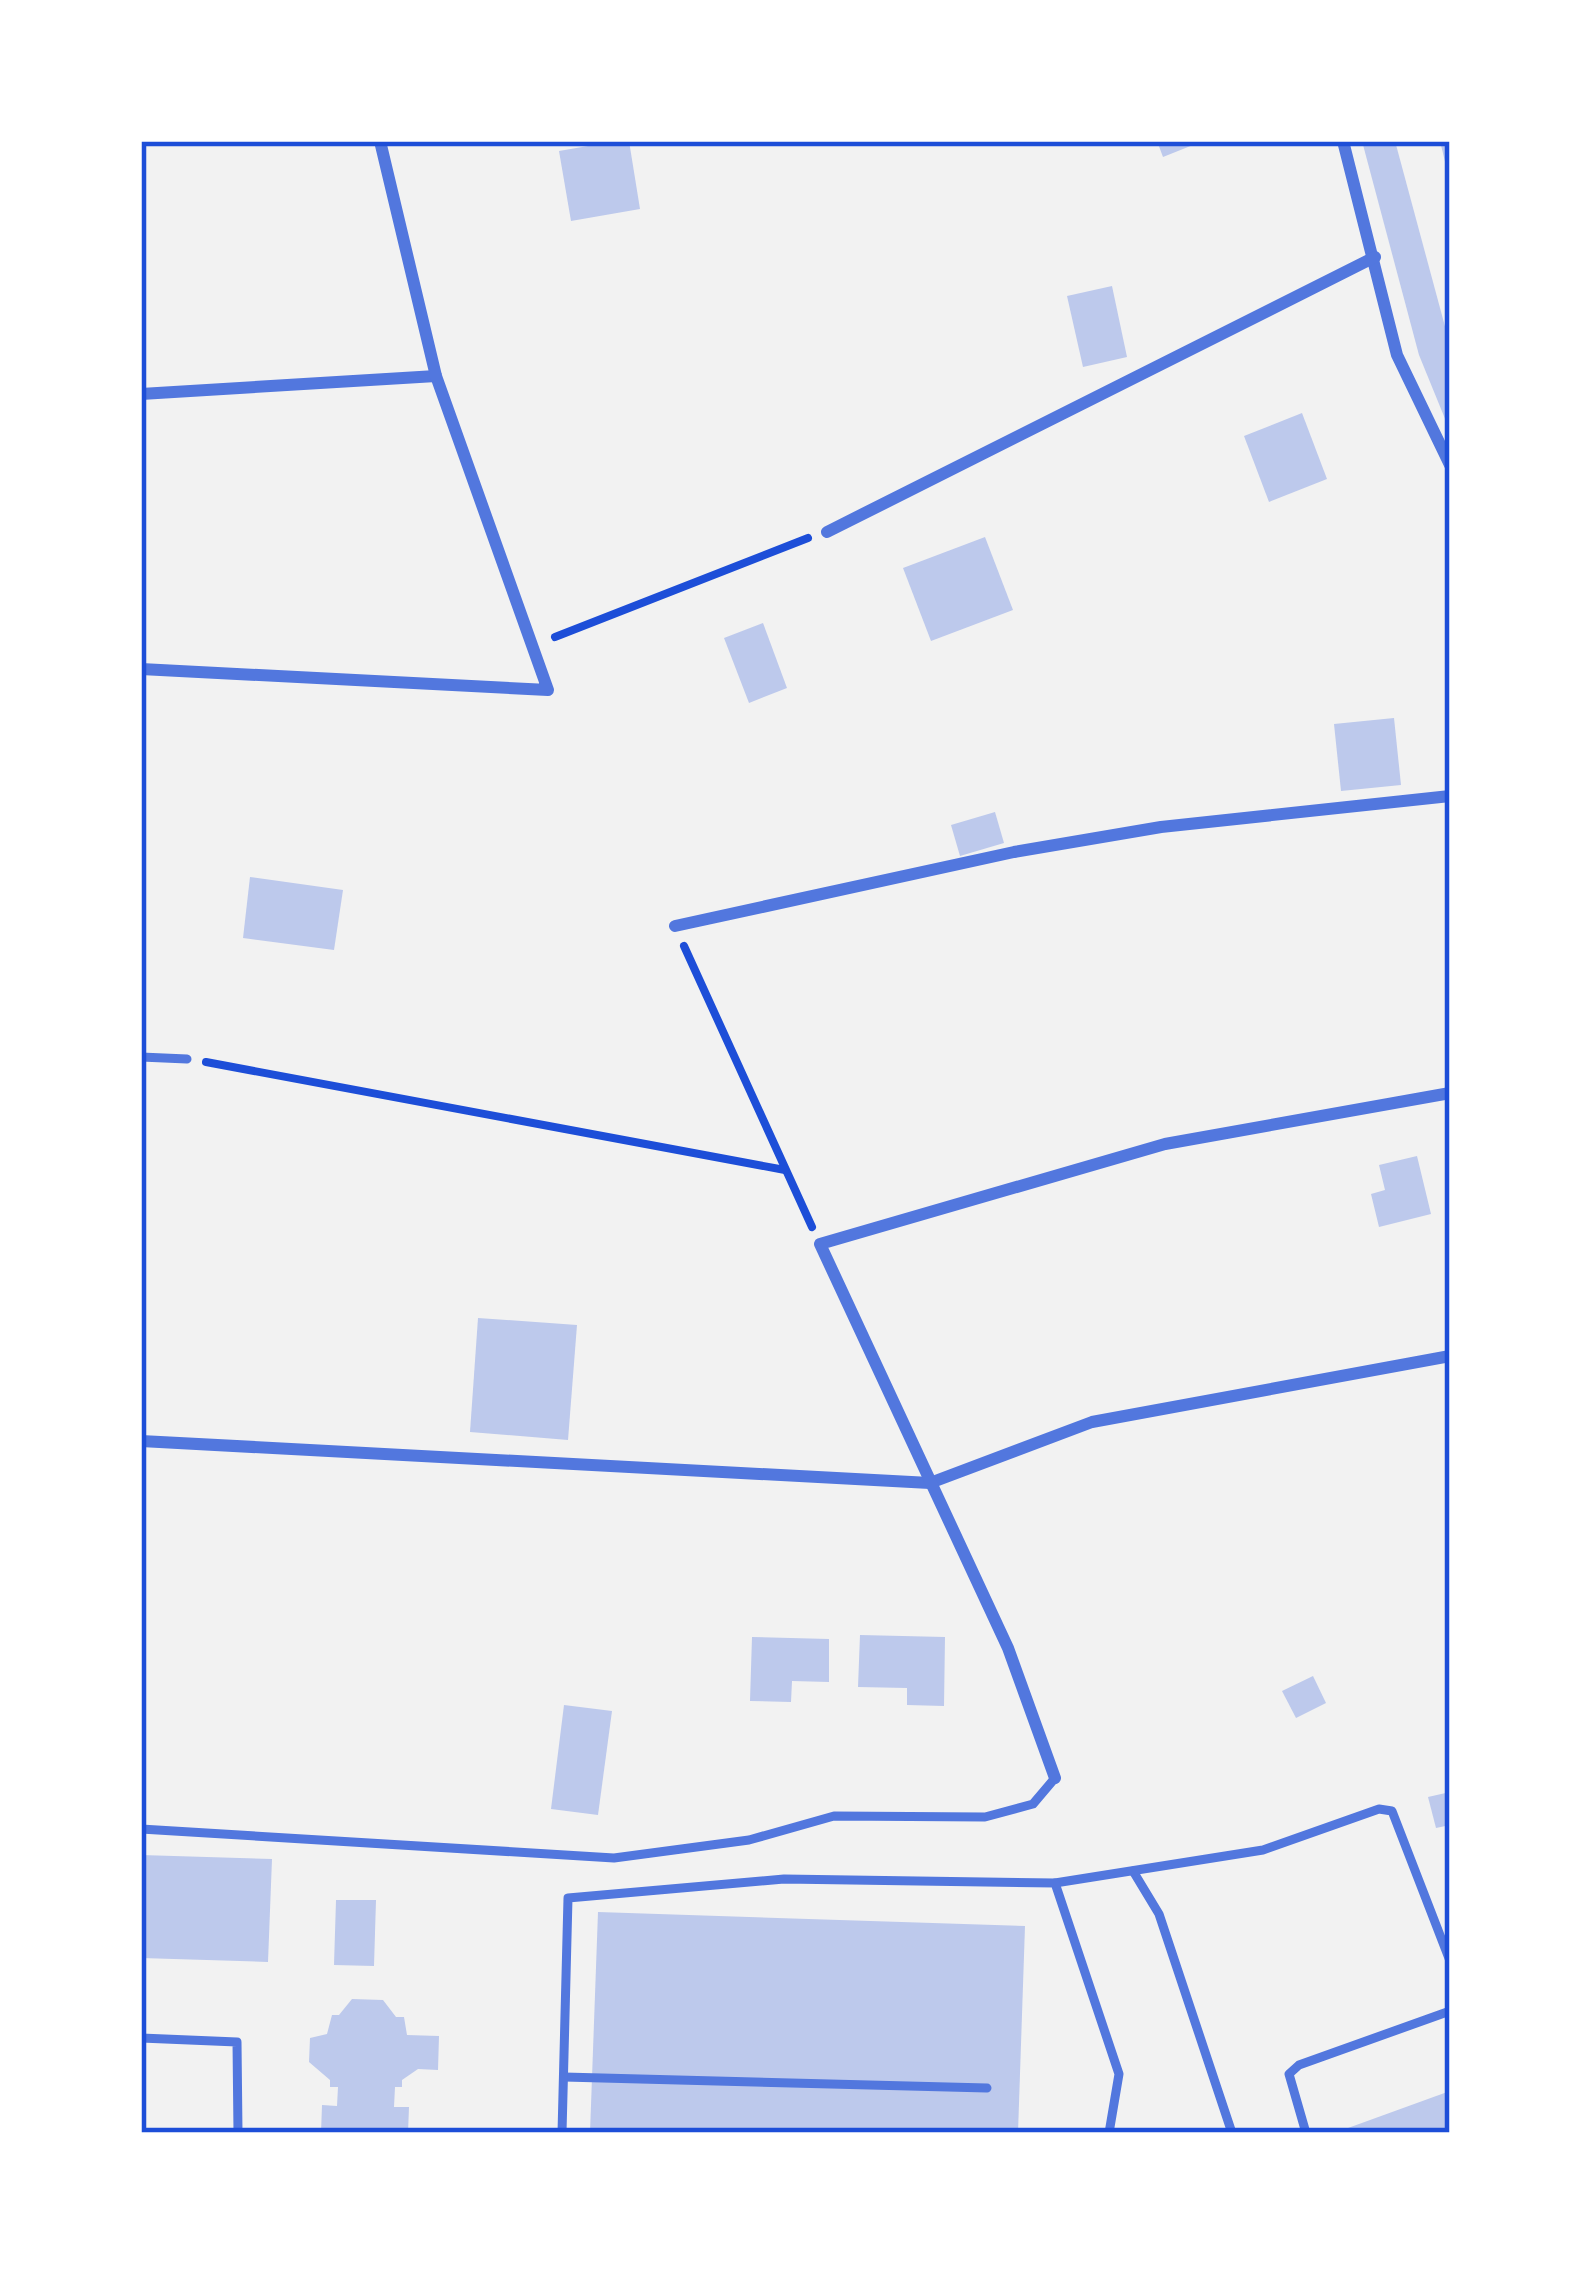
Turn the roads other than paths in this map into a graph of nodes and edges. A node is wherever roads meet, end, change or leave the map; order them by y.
1 (380, 141) edge
2 (1343, 141) edge
3 (1375, 257) junction
4 (436, 376) junction
5 (141, 394) edge
6 (1450, 466) edge
7 (827, 532) dead end
8 (141, 669) edge
9 (1450, 796) edge
10 (675, 926) road end
11 (141, 1057) edge
12 (187, 1059) road end
13 (1450, 1094) edge
14 (1450, 1356) edge
15 (141, 1441) edge
16 (930, 1483) junction
17 (1055, 1778) joint
18 (141, 1829) edge
19 (1133, 1871) junction
20 (1055, 1883) junction
21 (1450, 1961) edge
22 (1450, 2011) edge
23 (141, 2038) edge
24 (564, 2077) junction
25 (987, 2088) dead end
26 (238, 2133) edge
27 (562, 2133) edge
28 (1108, 2133) edge
29 (1232, 2133) edge
30 (1306, 2133) edge

1 - 4 street
2 - 3 street
3 - 6 street
3 - 7 street
4 - 5 street
4 - 8 street
9 - 10 street
11 - 12 lane
13 - 16 street
14 - 16 street
15 - 16 street
16 - 17 street
17 - 18 lane
19 - 20 lane
19 - 21 lane
19 - 29 lane
20 - 24 lane
20 - 28 lane
22 - 30 lane
23 - 26 lane
24 - 25 lane
24 - 27 lane

